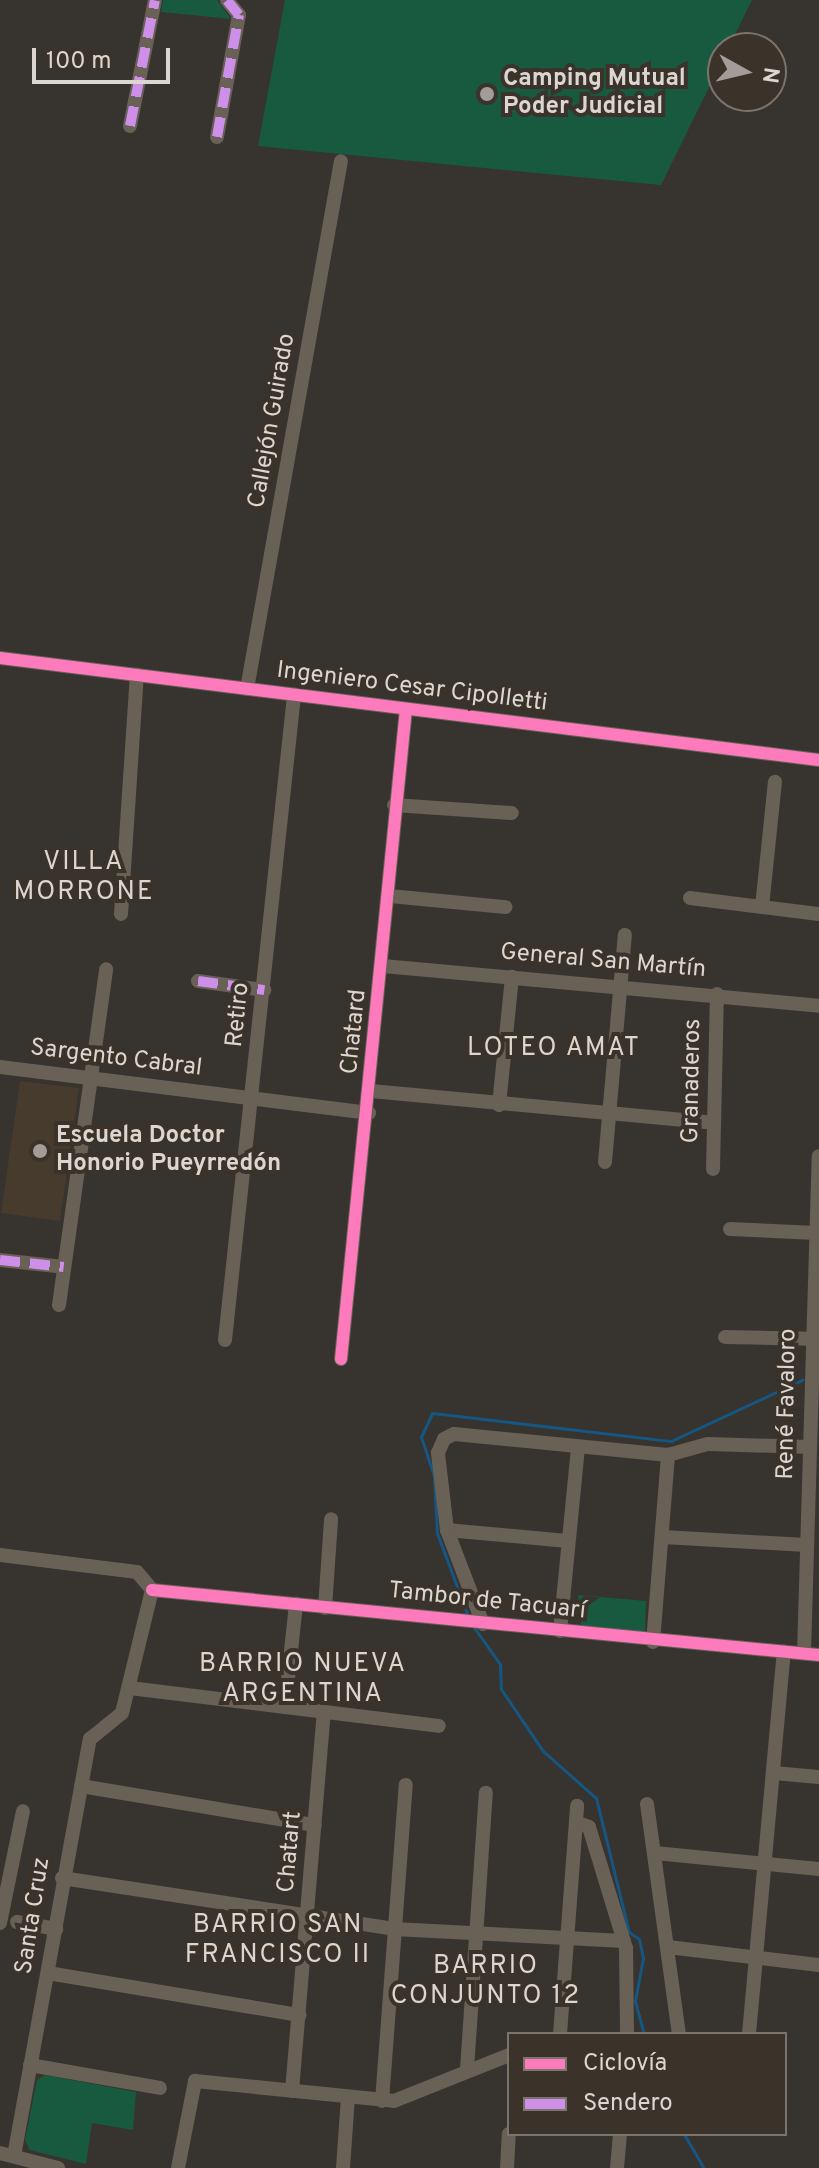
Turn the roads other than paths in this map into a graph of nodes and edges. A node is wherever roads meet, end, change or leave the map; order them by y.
1 (155, 0) edge
2 (227, 0) edge
3 (130, 126) dead end
4 (217, 137) dead end
5 (341, 161) dead end
6 (0, 658) edge
7 (137, 675) junction
8 (247, 689) junction
9 (294, 695) junction
10 (406, 709) junction
11 (819, 760) edge
12 (775, 782) dead end
13 (394, 805) junction
14 (512, 813) dead end
15 (390, 896) junction
16 (690, 898) dead end
17 (505, 907) dead end
18 (762, 907) junction
19 (121, 914) dead end
20 (819, 914) edge
21 (625, 935) dead end
22 (383, 966) junction
23 (106, 969) dead end
24 (512, 977) junction
25 (198, 981) dead end
26 (621, 984) junction
27 (264, 990) junction
28 (717, 994) junction
29 (819, 1006) edge
30 (0, 1067) edge
31 (90, 1078) junction
32 (371, 1091) junction
33 (252, 1098) junction
34 (499, 1105) junction
35 (369, 1113) junction
36 (609, 1114) junction
37 (714, 1123) junction
38 (819, 1156) edge
39 (605, 1162) dead end
40 (713, 1169) dead end
41 (730, 1229) dead end
42 (816, 1233) junction
43 (0, 1260) edge
44 (64, 1267) junction
45 (59, 1305) dead end
46 (725, 1337) dead end
47 (815, 1339) edge
48 (225, 1340) dead end
49 (341, 1359) dead end
50 (578, 1447) junction
51 (809, 1447) junction
52 (668, 1455) junction
53 (331, 1519) dead end
54 (447, 1530) junction
55 (663, 1537) junction
56 (568, 1541) junction
57 (807, 1545) junction
58 (0, 1555) edge
59 (152, 1590) junction
60 (296, 1604) junction
61 (325, 1608) junction
62 (474, 1623) junction
63 (560, 1631) junction
64 (653, 1642) junction
65 (784, 1652) junction
66 (812, 1654) edge
67 (130, 1688) junction
68 (285, 1707) junction
69 (324, 1712) junction
70 (439, 1726) dead end
71 (774, 1773) junction
72 (819, 1777) edge
73 (406, 1785) dead end
74 (81, 1786) junction
75 (486, 1793) dead end
76 (647, 1804) dead end
77 (577, 1806) dead end
78 (23, 1811) dead end
79 (576, 1822) junction
80 (315, 1825) junction
81 (655, 1853) junction
82 (766, 1865) junction
83 (819, 1869) edge
84 (62, 1878) junction
85 (307, 1918) junction
86 (17, 1922) dead end
87 (0, 1923) edge
88 (56, 1929) junction
89 (394, 1929) junction
90 (475, 1932) junction
91 (567, 1938) junction
92 (624, 1941) junction
93 (668, 1947) junction
94 (757, 1958) junction
95 (819, 1965) edge
96 (48, 1973) junction
97 (300, 2015) junction
98 (560, 2032) edge
99 (627, 2032) edge
100 (679, 2032) edge
101 (749, 2032) edge
102 (507, 2056) edge
103 (30, 2065) junction
104 (467, 2069) junction
105 (160, 2088) dead end
106 (292, 2091) junction
107 (348, 2097) junction
108 (382, 2101) junction
109 (509, 2136) edge
110 (620, 2136) edge
111 (7, 2155) edge
112 (58, 2168) edge
113 (178, 2168) edge
114 (343, 2168) edge
115 (507, 2168) edge
116 (617, 2168) edge

1 - 3 street
2 - 4 street
5 - 8 street, Callejón Guirado
6 - 7 street, Ingeniero Cesar Cipolletti
7 - 8 street, Ingeniero Cesar Cipolletti
7 - 19 street
8 - 9 street, Ingeniero Cesar Cipolletti
9 - 10 street, Ingeniero Cesar Cipolletti
9 - 27 street, Retiro
10 - 11 street, Ingeniero Cesar Cipolletti
10 - 13 street, Chatard
12 - 18 street
13 - 14 street
13 - 15 street, Chatard
15 - 17 street
15 - 22 street, Chatard
16 - 18 street
18 - 20 street
21 - 26 street
22 - 24 street, General San Martín
22 - 32 street, Chatard
23 - 31 street
24 - 26 street, General San Martín
24 - 34 street
25 - 27 street
26 - 28 street, General San Martín
26 - 36 street
27 - 33 street, Retiro
28 - 29 street, General San Martín
28 - 37 street, Granaderos
30 - 31 street, Sargento Cabral
31 - 33 street, Sargento Cabral
31 - 44 street
32 - 34 street
32 - 35 street, Chatard
33 - 35 street, Sargento Cabral
33 - 48 street, Retiro
34 - 36 street
35 - 49 street, Chatard
36 - 37 street
36 - 39 street
37 - 40 street, Granaderos
38 - 42 street, René Favaloro
41 - 42 street
42 - 47 street, René Favaloro
43 - 44 street
44 - 45 street
46 - 47 street
47 - 51 street, René Favaloro
50 - 52 street
50 - 54 street
50 - 56 street
51 - 52 street
51 - 57 street, René Favaloro
52 - 55 street
53 - 61 street
54 - 56 street
54 - 62 street
55 - 57 street
55 - 64 street
56 - 63 street
57 - 66 street, René Favaloro
58 - 59 street
59 - 60 street, Tambor de Tacuarí
59 - 67 street
60 - 61 street, Tambor de Tacuarí
60 - 68 street
61 - 62 street, Tambor de Tacuarí
62 - 63 street, Tambor de Tacuarí
63 - 64 street, Tambor de Tacuarí
64 - 65 street, Tambor de Tacuarí
65 - 66 street, Tambor de Tacuarí
65 - 71 street
67 - 68 street
67 - 74 street, Santa Cruz
68 - 69 street
69 - 70 street
69 - 80 street, Chatart
71 - 72 street
71 - 82 street
73 - 89 street
74 - 80 street
74 - 84 street, Santa Cruz
75 - 90 street
76 - 81 street
77 - 79 street
78 - 87 street
79 - 91 street
79 - 92 street
80 - 85 street, Chatart
81 - 82 street
81 - 93 street
82 - 83 street
82 - 94 street
84 - 85 street
84 - 88 street, Santa Cruz
85 - 89 street
85 - 97 street, Chatart
86 - 88 street
88 - 96 street, Santa Cruz
89 - 90 street
89 - 108 street
90 - 91 street
90 - 104 street
91 - 92 street
91 - 98 street
92 - 99 street
93 - 94 street
93 - 100 street
94 - 95 street
94 - 101 street
96 - 97 street
96 - 103 street, Santa Cruz
97 - 106 street, Chatart
102 - 104 street
103 - 105 street
103 - 111 street, Santa Cruz
104 - 108 street
106 - 107 street
106 - 113 street
107 - 108 street
107 - 114 street
109 - 115 street
110 - 116 street
111 - 112 street

